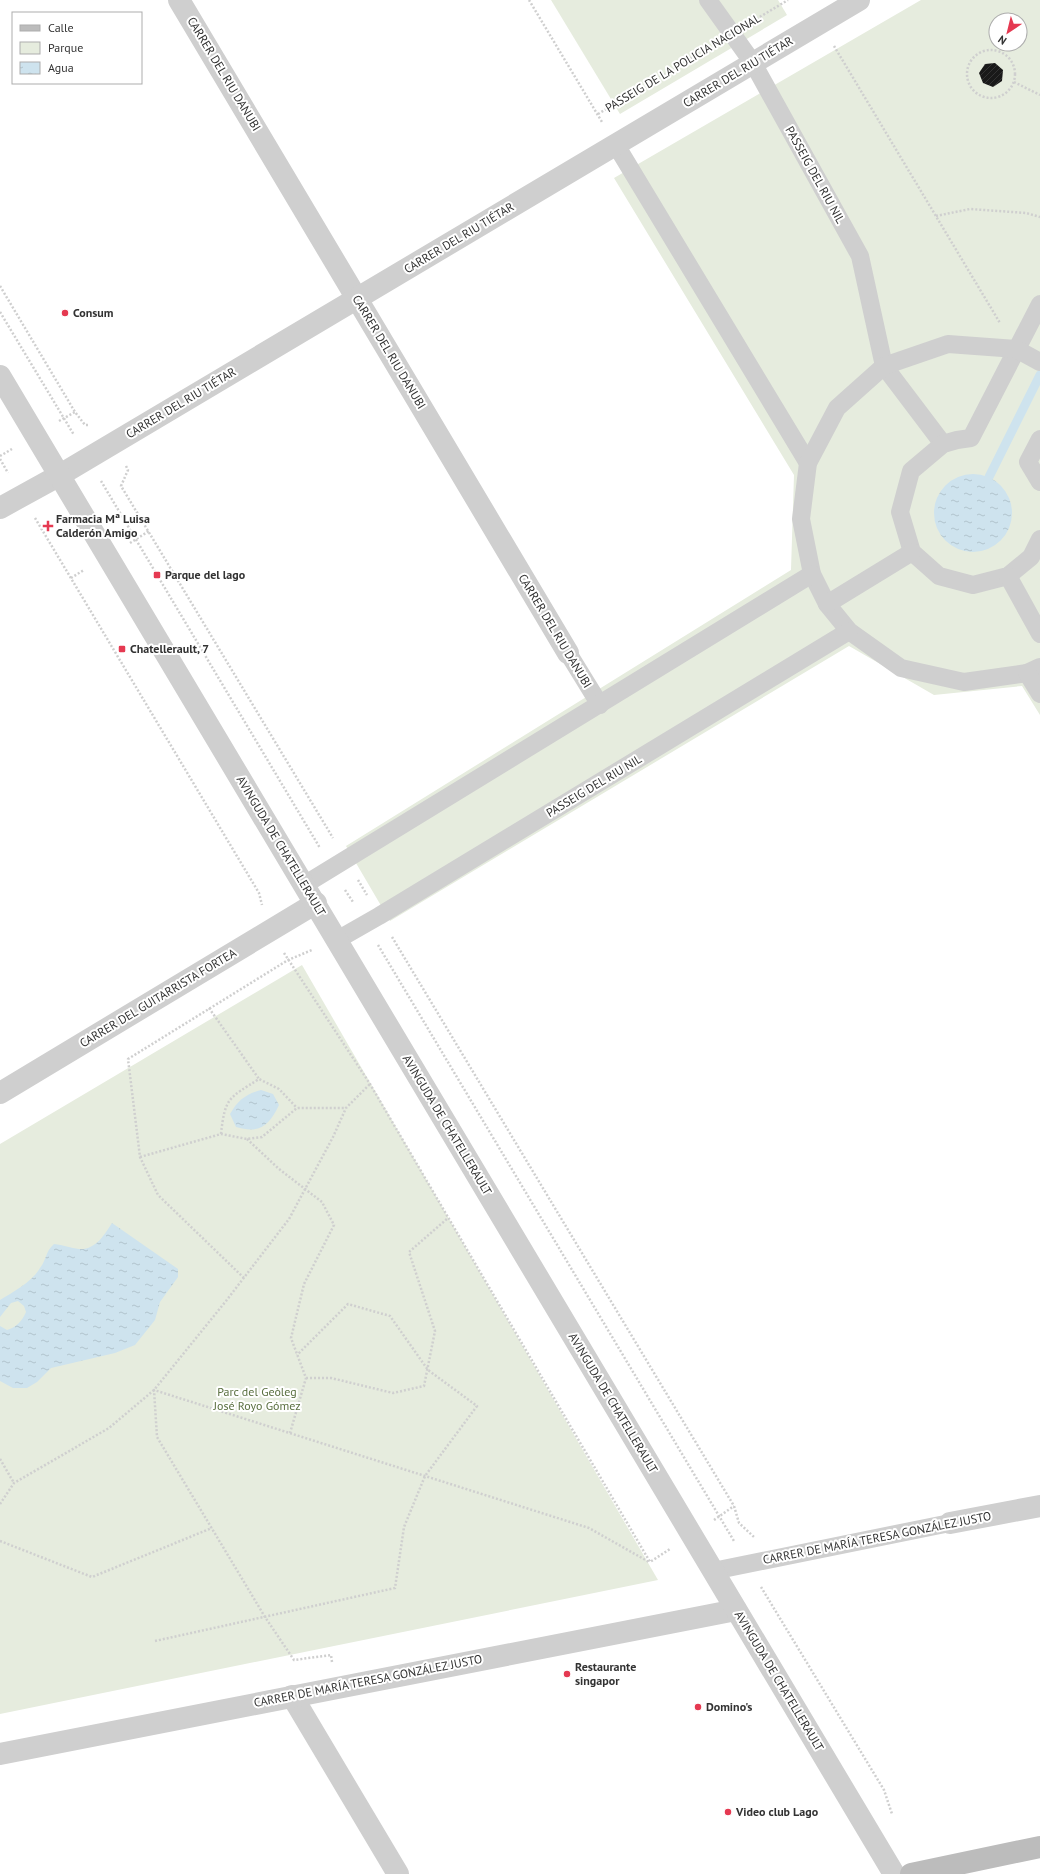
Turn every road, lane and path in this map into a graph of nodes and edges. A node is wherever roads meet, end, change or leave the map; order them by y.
1 (179, 0) edge
2 (529, 0) edge
3 (708, 0) edge
4 (788, 0) edge
5 (859, 0) edge
6 (821, 23) junction
7 (747, 24) dead end
8 (713, 45) dead end
9 (753, 63) junction
10 (1014, 82) junction
11 (1040, 95) edge
12 (598, 114) junction
13 (616, 145) junction
14 (936, 216) junction
15 (1040, 217) edge
16 (0, 286) edge
17 (357, 298) junction
18 (1040, 304) edge
19 (0, 312) edge
20 (1016, 349) junction
21 (1038, 361) edge
22 (884, 366) junction
23 (0, 376) edge
24 (1040, 439) edge
25 (113, 444) junction
26 (943, 444) junction
27 (0, 459) edge
28 (87, 459) junction
29 (808, 463) junction
30 (60, 475) junction
31 (1040, 482) edge
32 (22, 496) junction
33 (0, 508) edge
34 (1040, 539) edge
35 (912, 552) junction
36 (812, 574) junction
37 (1008, 576) junction
38 (827, 604) junction
39 (849, 631) junction
40 (1040, 634) edge
41 (568, 653) joint
42 (1034, 670) edge
43 (1040, 694) edge
44 (600, 705) junction
45 (339, 864) junction
46 (304, 885) junction
47 (316, 903) junction
48 (372, 920) junction
49 (270, 931) junction
50 (337, 940) junction
51 (288, 960) junction
52 (209, 1008) junction
53 (259, 1079) junction
54 (370, 1084) junction
55 (0, 1093) edge
56 (297, 1108) junction
57 (346, 1108) junction
58 (221, 1134) junction
59 (247, 1139) junction
60 (140, 1157) junction
61 (304, 1189) junction
62 (448, 1218) junction
63 (244, 1278) junction
64 (297, 1355) junction
65 (428, 1370) junction
66 (306, 1378) junction
67 (154, 1390) junction
68 (290, 1433) junction
69 (0, 1459) edge
70 (425, 1476) junction
71 (14, 1483) junction
72 (0, 1504) edge
73 (1040, 1506) edge
74 (719, 1517) junction
75 (950, 1522) joint
76 (212, 1528) junction
77 (691, 1535) junction
78 (0, 1541) edge
79 (650, 1562) junction
80 (748, 1564) junction
81 (713, 1571) junction
82 (736, 1610) junction
83 (265, 1617) junction
84 (155, 1641) dead end
85 (294, 1660) dead end
86 (292, 1696) junction
87 (0, 1754) edge
88 (894, 1821) dead end
89 (1040, 1847) edge
90 (398, 1874) edge
91 (894, 1874) edge
92 (911, 1874) edge

1 - 17 street, CARRER DEL RIU DANUBI
2 - 12 path, PASSEIG DE LA POLICIA NACIONAL
3 - 9 street, PASSEIG DEL RIU NIL
4 - 7 path, PASSEIG DE LA POLICIA NACIONAL
5 - 6 street, CARRER DEL RIU TIÉTAR
6 - 9 street, CARRER DEL RIU TIÉTAR
6 - 14 path
8 - 12 path, PASSEIG DE LA POLICIA NACIONAL
9 - 13 street, CARRER DEL RIU TIÉTAR
9 - 22 street, PASSEIG DEL RIU NIL
10 - 10 path
10 - 11 path
12 - 13 path, PASSEIG DE LA POLICIA NACIONAL
13 - 17 street, CARRER DEL RIU TIÉTAR
13 - 29 street
14 - 15 path
14 - 20 path
16 - 25 path
17 - 25 street, CARRER DEL RIU TIÉTAR
17 - 41 street, CARRER DEL RIU DANUBI
18 - 20 street
19 - 28 path
20 - 21 street
20 - 22 street
20 - 26 street
22 - 26 street, PASSEIG DEL RIU NIL
22 - 29 street
23 - 30 street, AVINGUDA DE CHATELLERAULT
24 - 31 street
25 - 28 street, CARRER DEL RIU TIÉTAR
25 - 45 path
26 - 35 street
27 - 32 path
28 - 30 street, CARRER DEL RIU TIÉTAR
28 - 45 path
29 - 36 street
30 - 32 street, CARRER DEL RIU TIÉTAR
30 - 46 street, AVINGUDA DE CHATELLERAULT
32 - 33 street, CARRER DEL RIU TIÉTAR
32 - 49 path
34 - 37 street
35 - 37 street
35 - 38 street
36 - 38 street
36 - 44 street
37 - 40 street
38 - 39 street
39 - 42 street
39 - 48 street, PASSEIG DEL RIU NIL
41 - 44 street, CARRER DEL RIU DANUBI
42 - 43 street
44 - 45 street
45 - 46 street
45 - 48 path
45 - 48 path
46 - 47 street, AVINGUDA DE CHATELLERAULT
47 - 49 street, CARRER DEL GUITARRISTA FORTEA
47 - 50 street, AVINGUDA DE CHATELLERAULT
48 - 50 street, PASSEIG DEL RIU NIL
48 - 74 path
48 - 74 path
49 - 51 path
49 - 55 street, CARRER DEL GUITARRISTA FORTEA
50 - 51 path
50 - 77 street, AVINGUDA DE CHATELLERAULT
51 - 52 path
51 - 54 path
52 - 53 path
52 - 60 path
53 - 56 path
53 - 58 path
54 - 57 path
54 - 62 path
56 - 57 path
56 - 59 path
57 - 61 path
58 - 59 path
58 - 60 path
59 - 61 path
60 - 63 path
61 - 63 path
61 - 64 path
62 - 65 path
62 - 79 path
63 - 67 path
64 - 65 path
64 - 66 path
65 - 66 path
65 - 70 path
66 - 68 path
67 - 68 path
67 - 71 path
67 - 76 path
68 - 70 path
69 - 71 path
70 - 79 path
70 - 83 path
71 - 72 path
73 - 75 street, CARRER DE MARÍA TERESA GONZÁLEZ JUSTO
74 - 77 path
74 - 80 path
75 - 80 street, CARRER DE MARÍA TERESA GONZÁLEZ JUSTO
76 - 78 path
76 - 83 path
77 - 79 path
77 - 81 street, AVINGUDA DE CHATELLERAULT
80 - 81 street, CARRER DE MARÍA TERESA GONZÁLEZ JUSTO
80 - 88 path
81 - 82 street, AVINGUDA DE CHATELLERAULT
82 - 86 street, CARRER DE MARÍA TERESA GONZÁLEZ JUSTO
82 - 91 street, AVINGUDA DE CHATELLERAULT
83 - 84 path
83 - 85 path
86 - 87 street, CARRER DE MARÍA TERESA GONZÁLEZ JUSTO
86 - 90 street
89 - 92 main road

